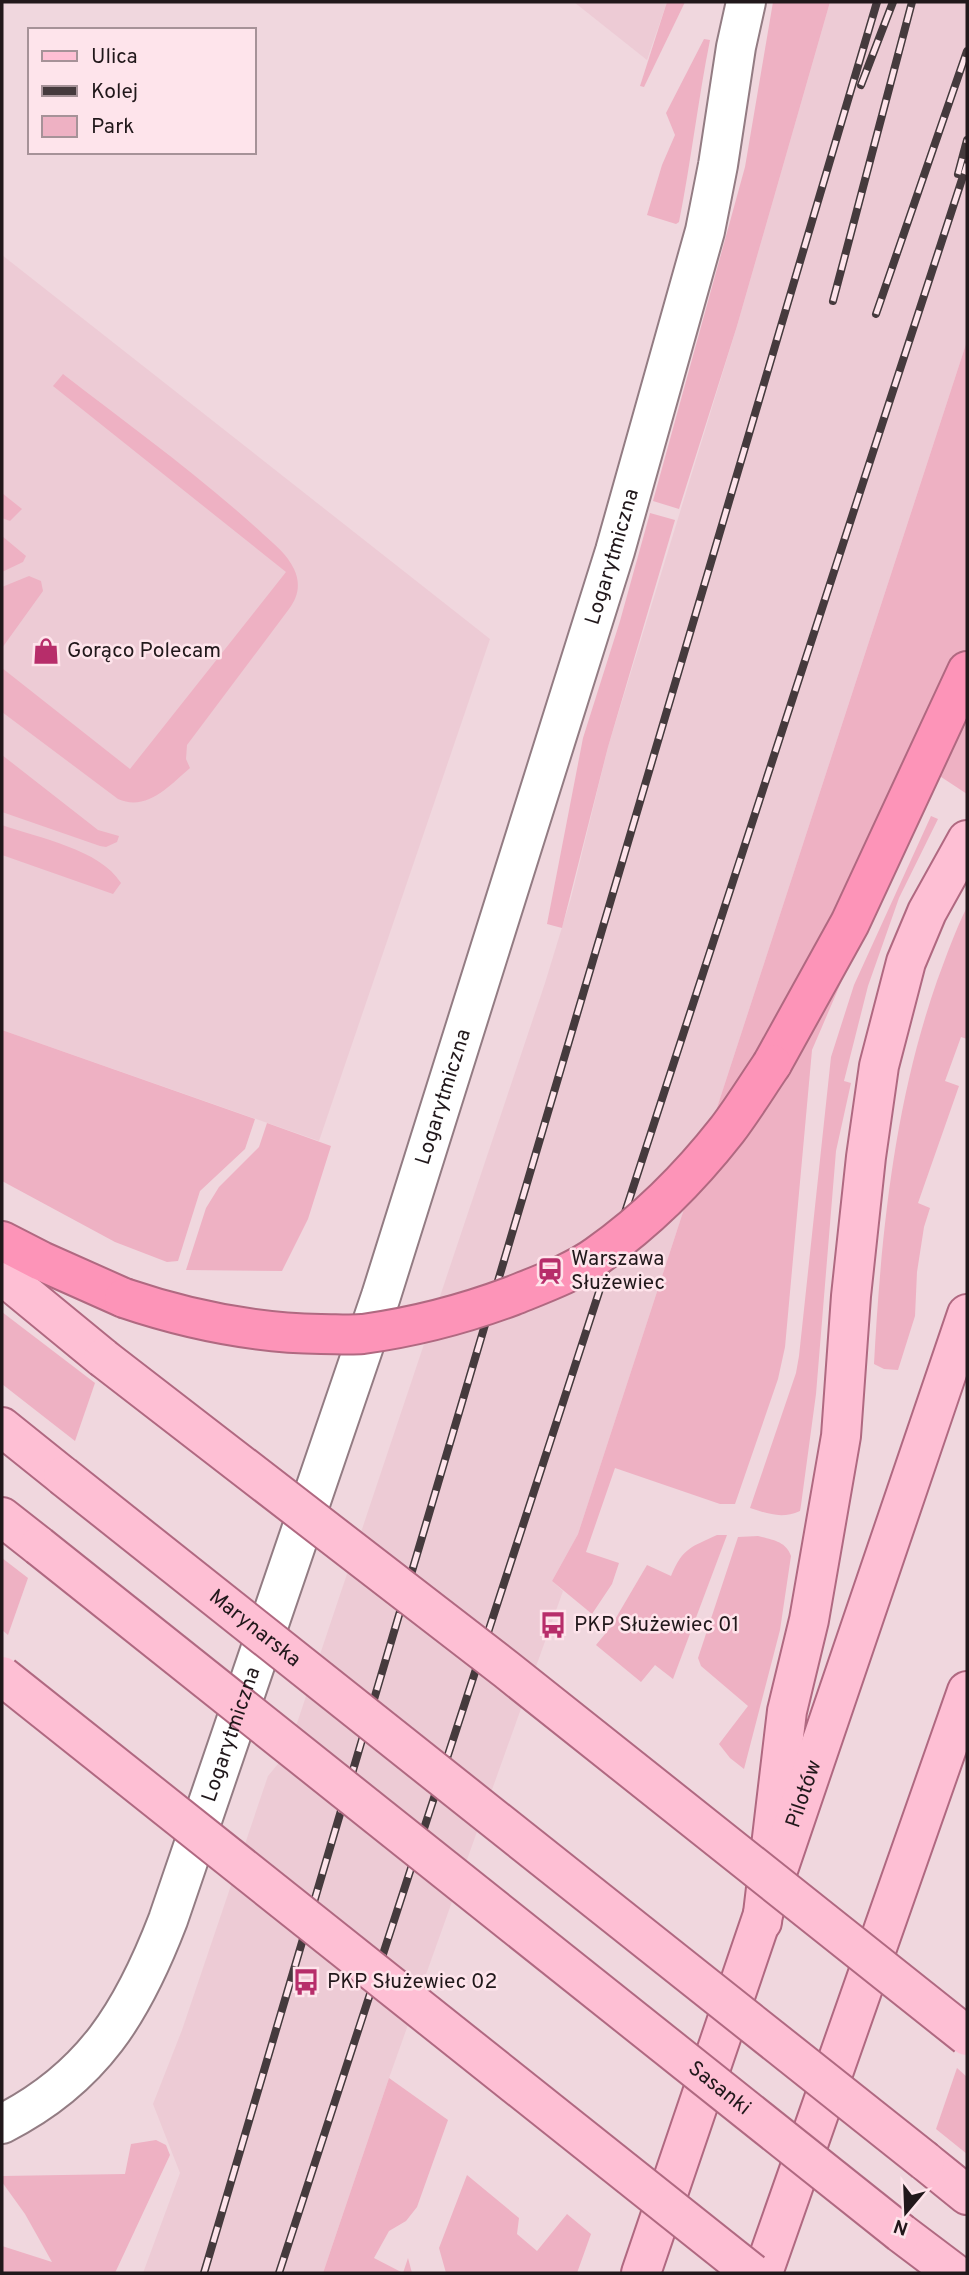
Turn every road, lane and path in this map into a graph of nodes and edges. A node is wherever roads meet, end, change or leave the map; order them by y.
1 (746, 2) edge
2 (967, 671) edge
3 (967, 840) edge
4 (2, 1241) edge
5 (2, 1275) edge
6 (967, 1314) edge
7 (2, 1427) edge
8 (2, 1517) edge
9 (2, 1676) edge
10 (967, 1691) edge
11 (761, 1922) junction
12 (967, 2036) edge
13 (2, 2123) edge
14 (967, 2195) edge
15 (641, 2273) edge
16 (752, 2273) edge
17 (763, 2273) edge
18 (954, 2273) edge

1 - 13 street, Logarytmiczna
2 - 4 highway, bridge
3 - 11 main road
5 - 12 main road, bridge
6 - 11 main road, Pilotów
7 - 14 main road, Marynarska, bridge
8 - 18 main road, Sasanki, bridge
9 - 16 main road, bridge
10 - 17 main road
11 - 15 main road, Pilotów

